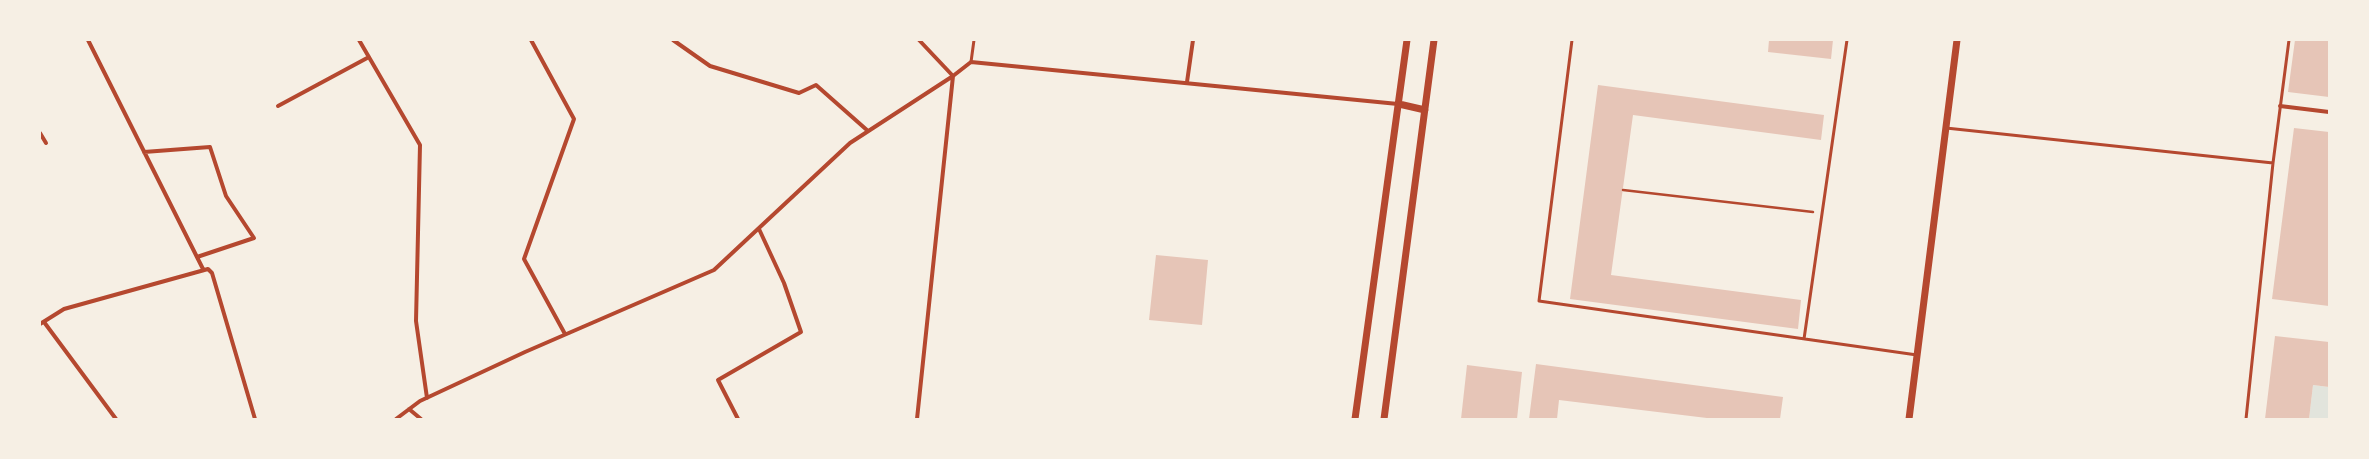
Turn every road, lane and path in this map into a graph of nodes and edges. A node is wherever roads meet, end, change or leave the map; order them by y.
1 (88, 40) edge
2 (359, 40) edge
3 (531, 40) edge
4 (673, 40) edge
5 (919, 40) edge
6 (974, 40) edge
7 (1193, 40) edge
8 (1407, 40) edge
9 (1434, 40) edge
10 (1572, 40) edge
11 (1847, 40) edge
12 (1957, 40) edge
13 (2289, 40) edge
14 (369, 57) junction
15 (971, 62) junction
16 (953, 76) junction
17 (1187, 82) junction
18 (1399, 104) junction
19 (278, 106) dead end
20 (2280, 106) junction
21 (1425, 110) junction
22 (2329, 112) edge
23 (1946, 128) junction
24 (868, 132) junction
25 (40, 133) edge
26 (46, 143) dead end
27 (144, 152) junction
28 (2273, 163) junction
29 (1622, 190) dead end
30 (1822, 212) junction
31 (759, 229) junction
32 (197, 257) junction
33 (203, 269) junction
34 (42, 323) edge
35 (565, 334) junction
36 (1804, 339) junction
37 (1917, 355) junction
38 (427, 398) junction
39 (410, 409) junction
40 (116, 419) edge
41 (255, 419) edge
42 (396, 419) edge
43 (421, 419) edge
44 (738, 419) edge
45 (917, 419) edge
46 (1355, 419) edge
47 (1384, 419) edge
48 (1909, 419) edge
49 (2246, 419) edge

1 - 27 street
2 - 14 street
3 - 35 street
4 - 24 street
5 - 16 street
6 - 15 lane
7 - 17 street
8 - 18 street
9 - 21 street
10 - 36 lane
11 - 30 lane
12 - 23 street
13 - 20 lane
14 - 19 street
14 - 38 street
15 - 16 street
15 - 17 street
16 - 24 street
16 - 45 street
17 - 18 street
18 - 21 street
18 - 46 street
20 - 22 street
20 - 28 lane
21 - 47 street
23 - 28 lane
23 - 37 street
24 - 31 street
25 - 26 street
27 - 32 street
27 - 32 street
28 - 49 lane
29 - 30 path
30 - 36 lane
31 - 35 street
31 - 44 street
32 - 33 street
33 - 34 street
33 - 41 street
34 - 40 street
35 - 38 street
36 - 37 lane
37 - 48 street
38 - 39 street
39 - 42 street
39 - 43 street

